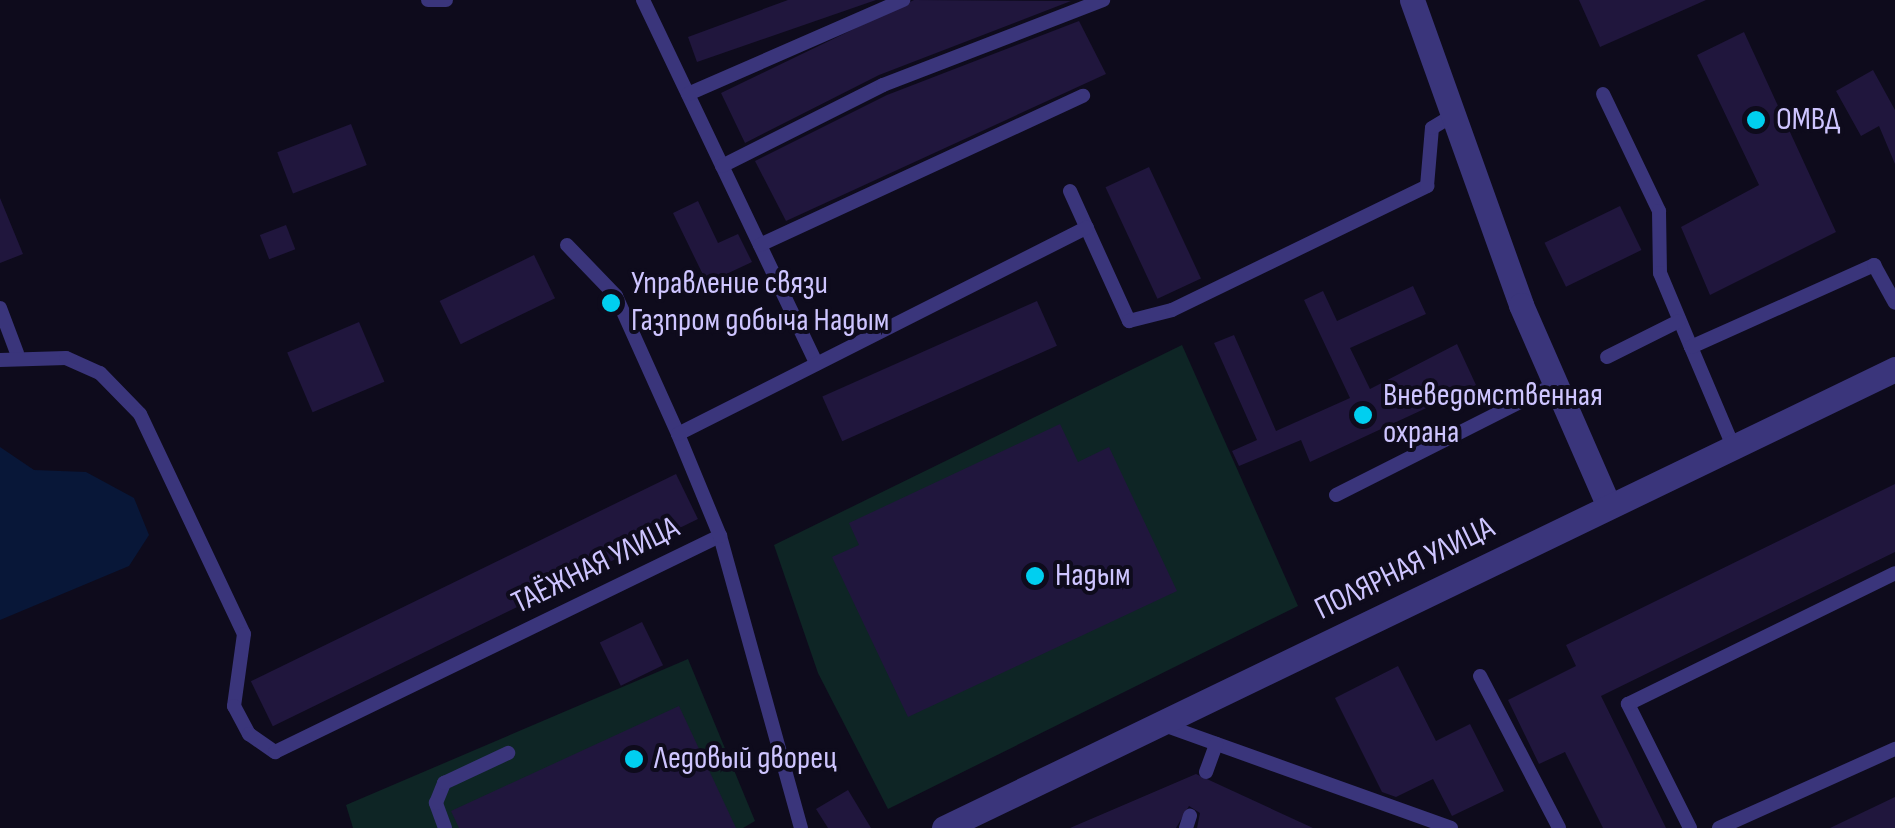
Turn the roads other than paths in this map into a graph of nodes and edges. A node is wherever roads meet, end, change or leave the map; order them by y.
1 (428, 0) edge
2 (446, 0) edge
3 (643, 0) edge
4 (903, 0) edge
5 (1103, 0) edge
6 (1412, 0) edge
7 (688, 94) junction
8 (1603, 94) dead end
9 (1082, 96) dead end
10 (1454, 114) junction
11 (722, 166) junction
12 (1070, 190) dead end
13 (1086, 227) junction
14 (567, 245) dead end
15 (760, 245) junction
16 (1895, 304) edge
17 (0, 308) edge
18 (1680, 321) junction
19 (1690, 347) junction
20 (18, 353) junction
21 (1607, 358) dead end
22 (0, 360) edge
23 (818, 364) junction
24 (1895, 369) edge
25 (1556, 384) junction
26 (678, 434) junction
27 (1733, 446) junction
28 (1336, 495) dead end
29 (1609, 506) junction
30 (720, 536) junction
31 (1895, 572) edge
32 (1480, 676) dead end
33 (1160, 723) junction
34 (1216, 744) junction
35 (1895, 749) edge
36 (508, 752) dead end
37 (1206, 772) dead end
38 (446, 828) edge
39 (802, 828) edge
40 (944, 828) edge
41 (1451, 828) edge
42 (1559, 828) edge
43 (1690, 828) edge
44 (1719, 828) edge

1 - 2 lane
3 - 7 lane
4 - 7 lane
5 - 11 lane
6 - 10 street
7 - 11 lane
8 - 18 lane
9 - 15 lane
10 - 13 lane
10 - 25 street
11 - 15 lane
12 - 13 lane
13 - 23 lane
14 - 26 lane
15 - 23 lane
16 - 19 lane
17 - 20 lane
18 - 19 lane
18 - 21 lane
19 - 27 lane
20 - 22 lane
20 - 30 lane, ТАЁЖНАЯ УЛИЦА
23 - 26 lane
24 - 27 street, ПОЛЯРНАЯ УЛИЦА
25 - 28 lane
25 - 29 street
26 - 30 lane
27 - 29 street, ПОЛЯРНАЯ УЛИЦА
29 - 33 street, ПОЛЯРНАЯ УЛИЦА
30 - 39 lane, ТАЁЖНАЯ УЛИЦА
31 - 43 lane
32 - 42 lane
33 - 34 lane
33 - 40 street, ПОЛЯРНАЯ УЛИЦА
34 - 37 lane
34 - 41 lane
35 - 44 lane
36 - 38 lane

